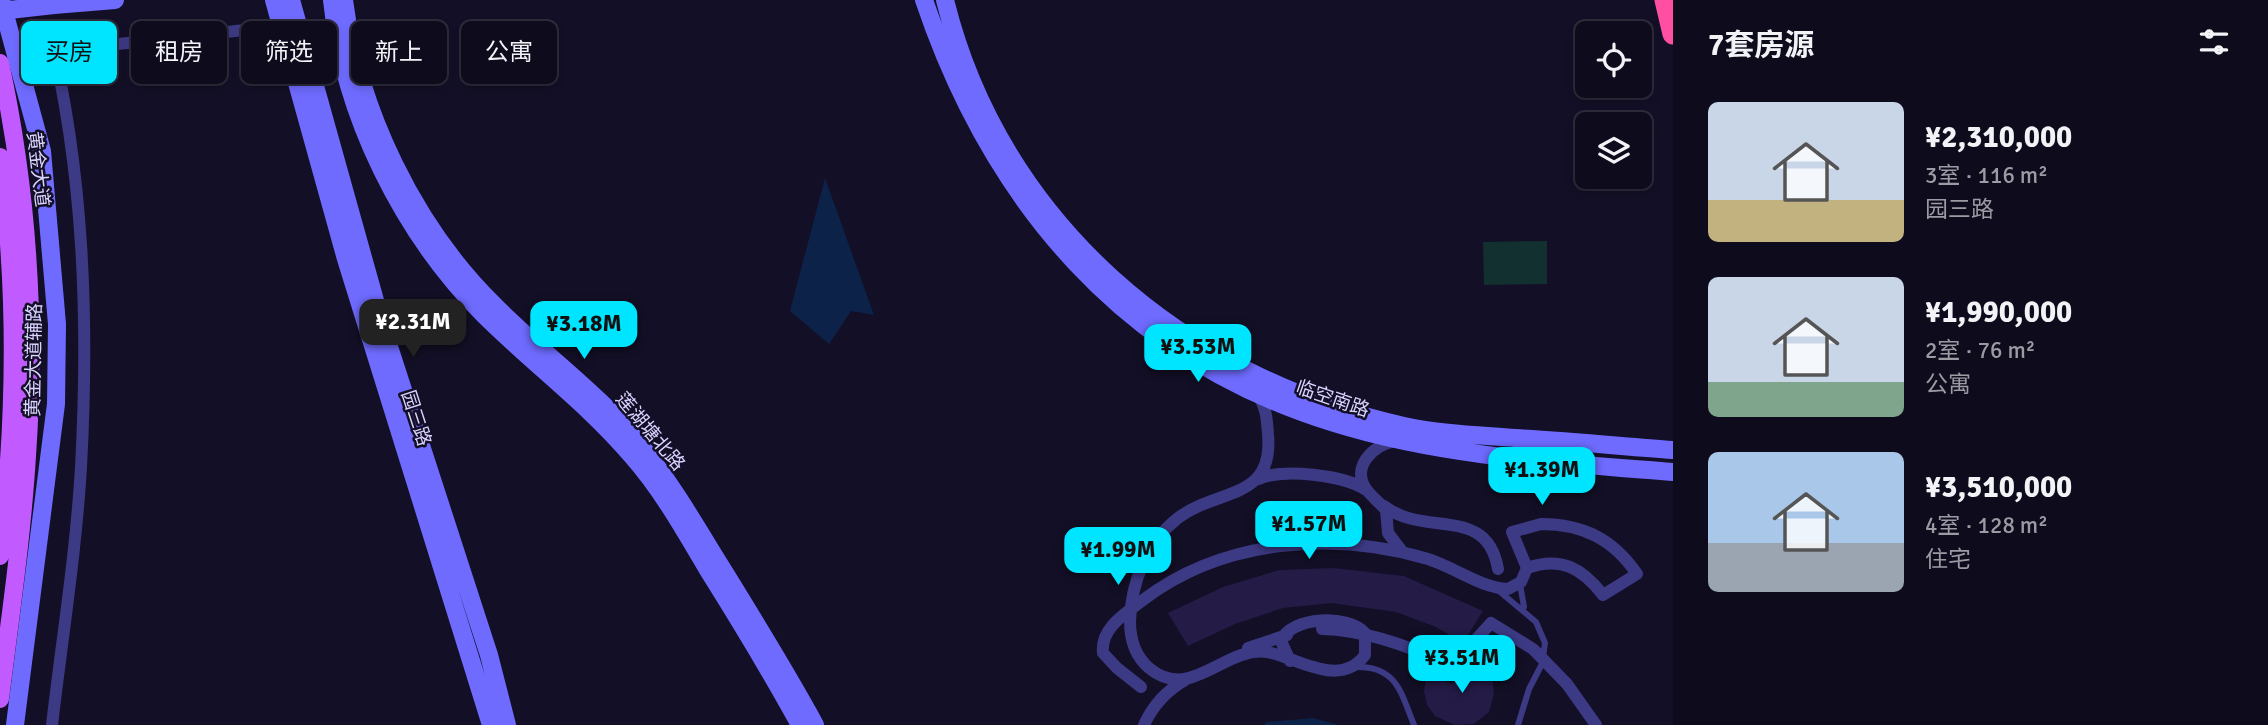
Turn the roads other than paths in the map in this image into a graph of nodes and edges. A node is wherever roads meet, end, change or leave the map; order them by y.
1 (1, 0) edge
2 (114, 0) edge
3 (274, 0) edge
4 (292, 0) edge
5 (332, 0) edge
6 (344, 0) edge
7 (924, 0) edge
8 (945, 0) edge
9 (1665, 0) edge
10 (0, 11) edge
11 (280, 21) edge
12 (241, 30) edge
13 (1673, 34) edge
14 (117, 44) edge
15 (0, 63) edge
16 (62, 84) edge
17 (297, 84) edge
18 (0, 157) edge
19 (1255, 391) junction
20 (1399, 440) junction
21 (1673, 450) edge
22 (1673, 472) edge
23 (1255, 481) junction
24 (1367, 491) junction
25 (1381, 504) junction
26 (1404, 552) junction
27 (0, 556) edge
28 (1527, 568) junction
29 (1498, 569) dead end
30 (1521, 582) junction
31 (1490, 585) junction
32 (1134, 589) junction
33 (1131, 609) junction
34 (1527, 612) junction
35 (1117, 620) junction
36 (1282, 638) junction
37 (1366, 642) junction
38 (1265, 651) junction
39 (1544, 660) junction
40 (1290, 661) junction
41 (1345, 667) junction
42 (1379, 671) junction
43 (1184, 680) junction
44 (1141, 687) dead end
45 (0, 699) edge
46 (15, 725) edge
47 (52, 725) edge
48 (491, 725) edge
49 (508, 725) edge
50 (800, 725) edge
51 (815, 725) edge
52 (1143, 725) edge
53 (1414, 725) edge
54 (1518, 725) edge
55 (1596, 725) edge

1 - 46 main road, 黄金大道辅路
2 - 10 main road, bridge
3 - 11 main road, 园三路
4 - 49 main road, 园三路
5 - 50 main road, 莲湖塘北路
6 - 51 main road, 莲湖塘北路
7 - 19 main road, 临空南路
8 - 21 main road, 临空南路
9 - 13 highway
12 - 14 street
15 - 45 main road, 黄金大道
16 - 47 street
17 - 48 main road, 园三路
18 - 27 main road, 黄金大道
19 - 20 main road, 临空南路
19 - 23 street
20 - 22 main road, 临空南路
20 - 24 street
23 - 24 street
23 - 32 street
24 - 25 street
25 - 26 street
25 - 29 street
26 - 31 street
26 - 33 street
28 - 28 street
28 - 30 street
30 - 31 street
30 - 34 lane
31 - 34 lane
32 - 33 street
32 - 35 street
33 - 35 street
33 - 43 street
34 - 39 lane
35 - 44 street
36 - 37 street
36 - 38 street
36 - 40 street
36 - 43 street
37 - 39 street
37 - 41 street
37 - 42 lane
38 - 40 street
38 - 43 street
39 - 54 lane
39 - 55 street
40 - 41 street
41 - 42 lane
42 - 53 lane
43 - 52 street

